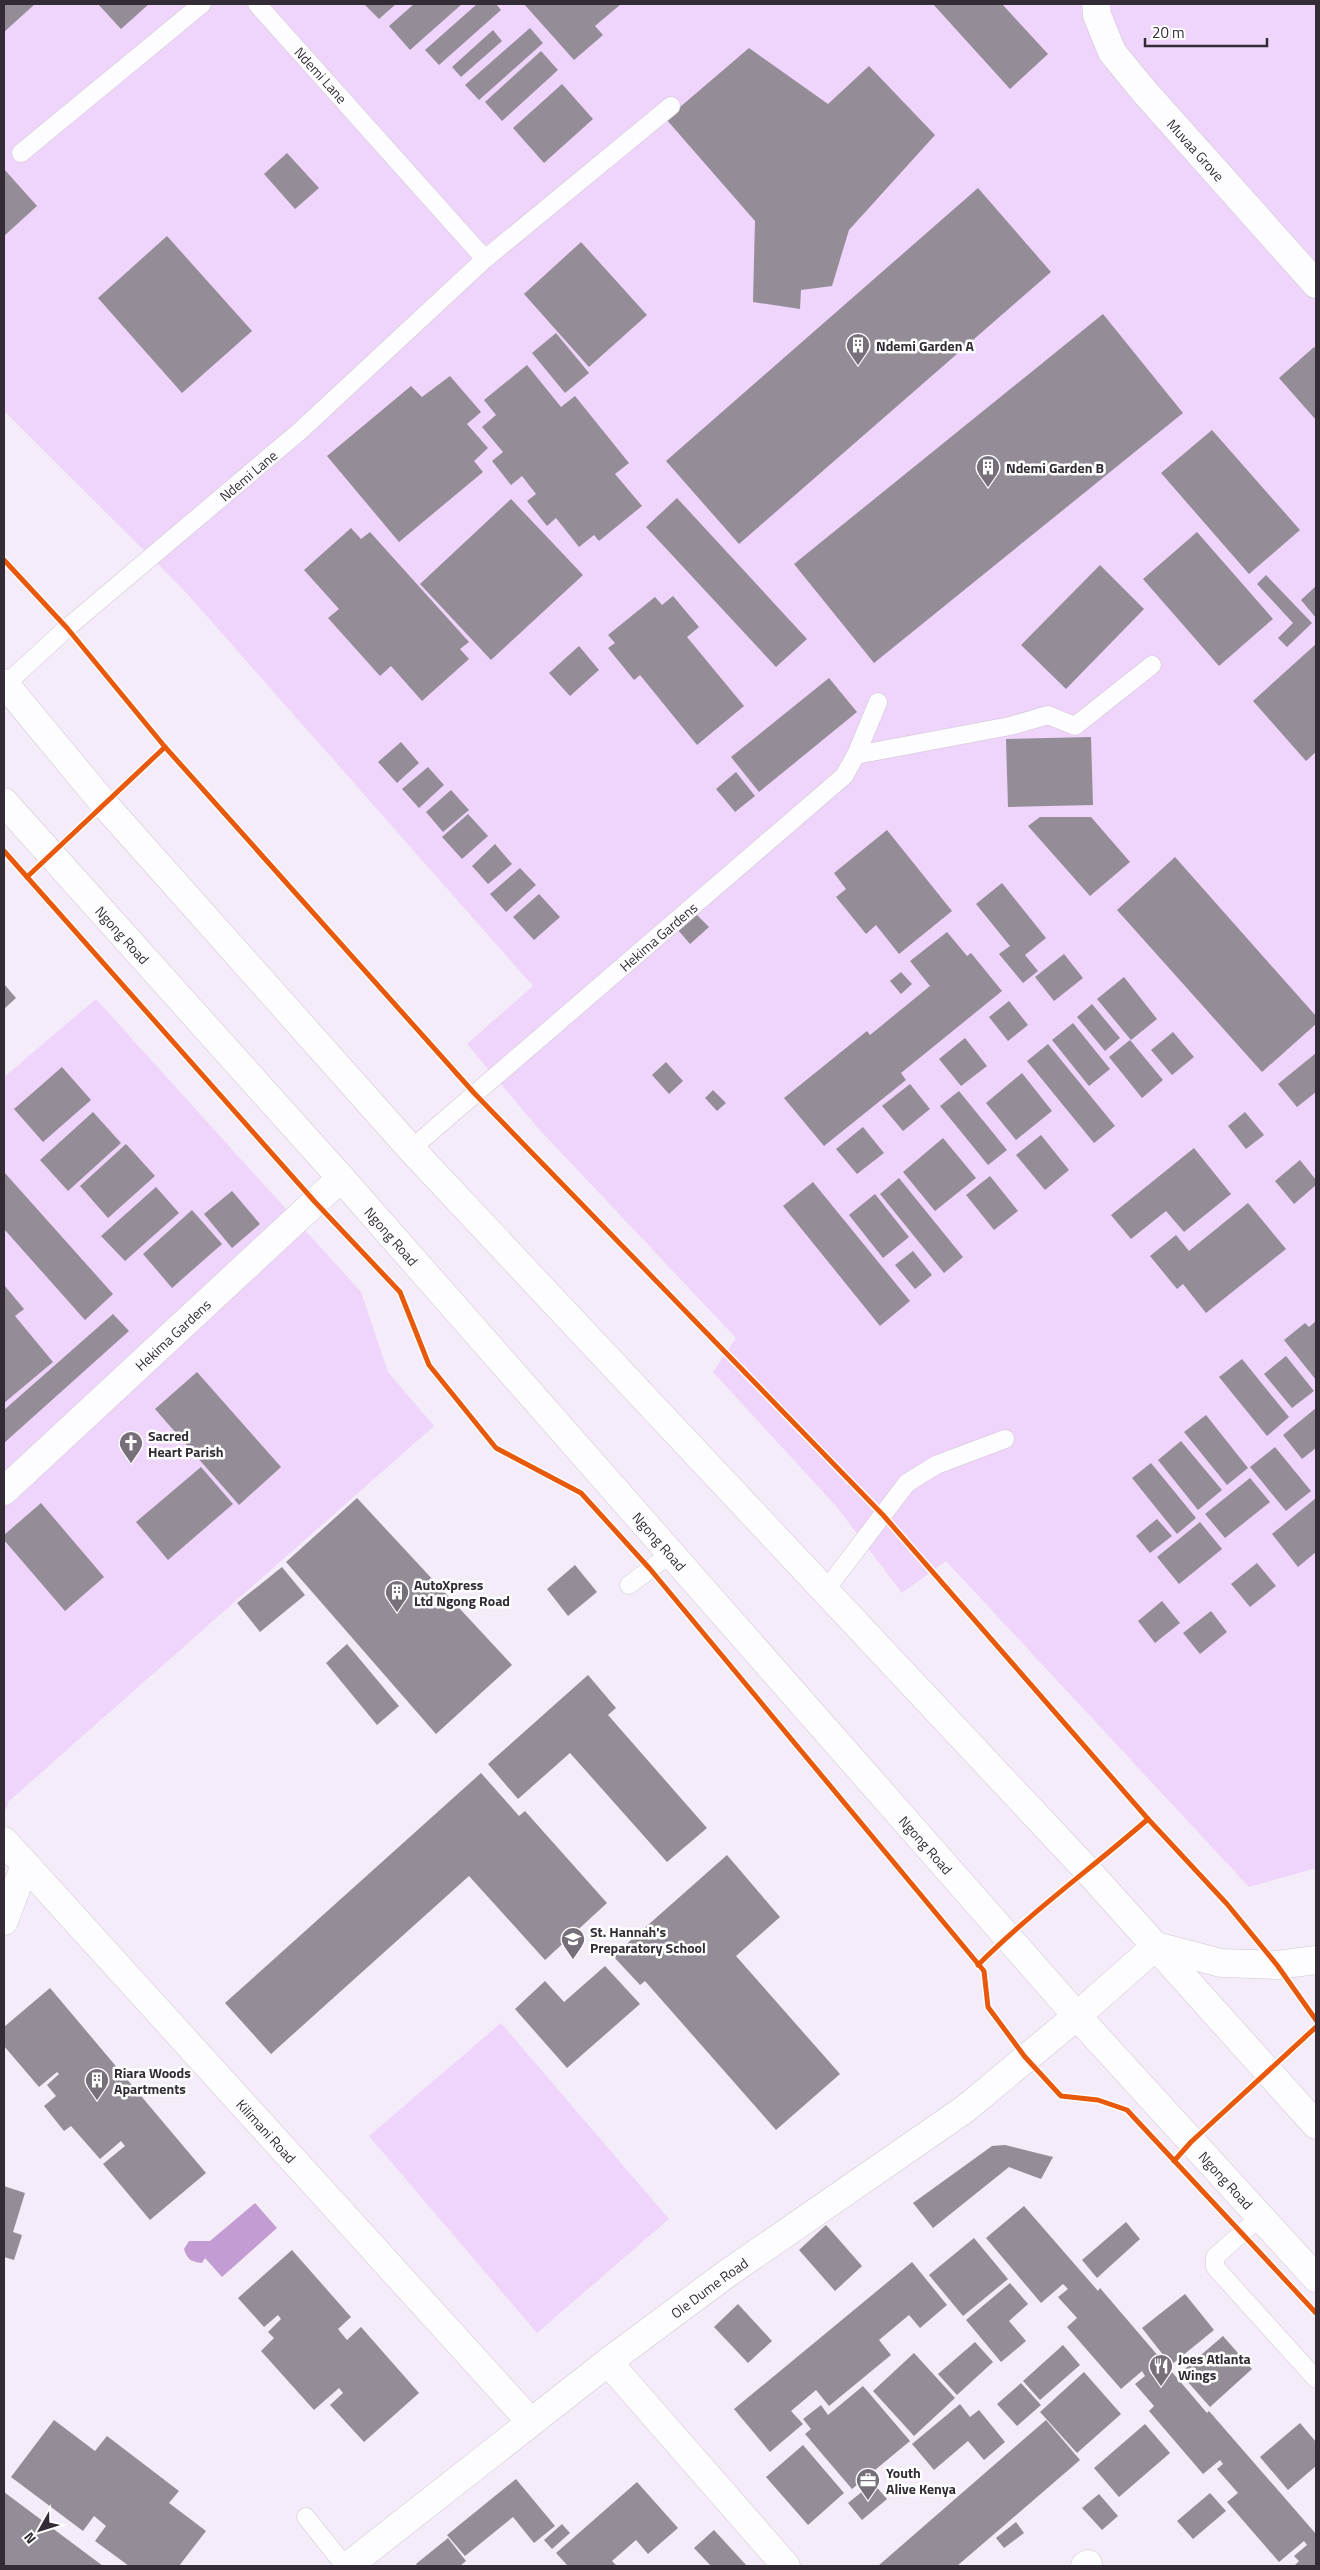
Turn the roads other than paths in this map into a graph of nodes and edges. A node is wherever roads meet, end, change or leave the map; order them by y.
1 (202, 4) edge
2 (257, 4) edge
3 (1096, 4) edge
4 (671, 106) dead end
5 (21, 153) dead end
6 (485, 259) junction
7 (1316, 284) edge
8 (1152, 665) dead end
9 (4, 684) edge
10 (878, 702) dead end
11 (856, 755) junction
12 (4, 802) edge
13 (411, 1149) junction
14 (341, 1178) junction
15 (1005, 1439) dead end
16 (4, 1491) edge
17 (669, 1555) junction
18 (629, 1585) dead end
19 (825, 1591) junction
20 (4, 1841) edge
21 (25, 1865) junction
22 (4, 1922) edge
23 (1156, 1946) junction
24 (1316, 1960) edge
25 (1076, 2016) junction
26 (1314, 2116) edge
27 (1260, 2217) junction
28 (1316, 2278) edge
29 (608, 2362) junction
30 (1316, 2379) edge
31 (530, 2421) junction
32 (306, 2518) dead end
33 (346, 2566) edge
34 (786, 2566) edge

1 - 5 lane
2 - 6 lane, Ndemi Lane
3 - 7 main road, Muvaa Grove
4 - 6 lane, Ndemi Lane
6 - 9 lane, Ndemi Lane
8 - 11 lane
9 - 13 main road
10 - 11 lane, Hekima Gardens
11 - 13 lane, Hekima Gardens
12 - 14 main road, Ngong Road
13 - 19 main road
14 - 16 main road, Hekima Gardens
14 - 17 main road, Ngong Road
15 - 19 lane
17 - 18 lane
17 - 25 main road, Ngong Road
19 - 23 main road
20 - 21 main road, Kilimani Road
21 - 22 main road
21 - 31 main road, Kilimani Road
23 - 24 main road
23 - 25 main road, Ole Dume Road
23 - 26 main road
25 - 27 main road, Ngong Road
25 - 29 main road, Ole Dume Road
27 - 28 main road, Ngong Road
27 - 30 lane
29 - 31 main road, Ole Dume Road
29 - 34 main road
31 - 33 main road, Ole Dume Road
32 - 33 lane

